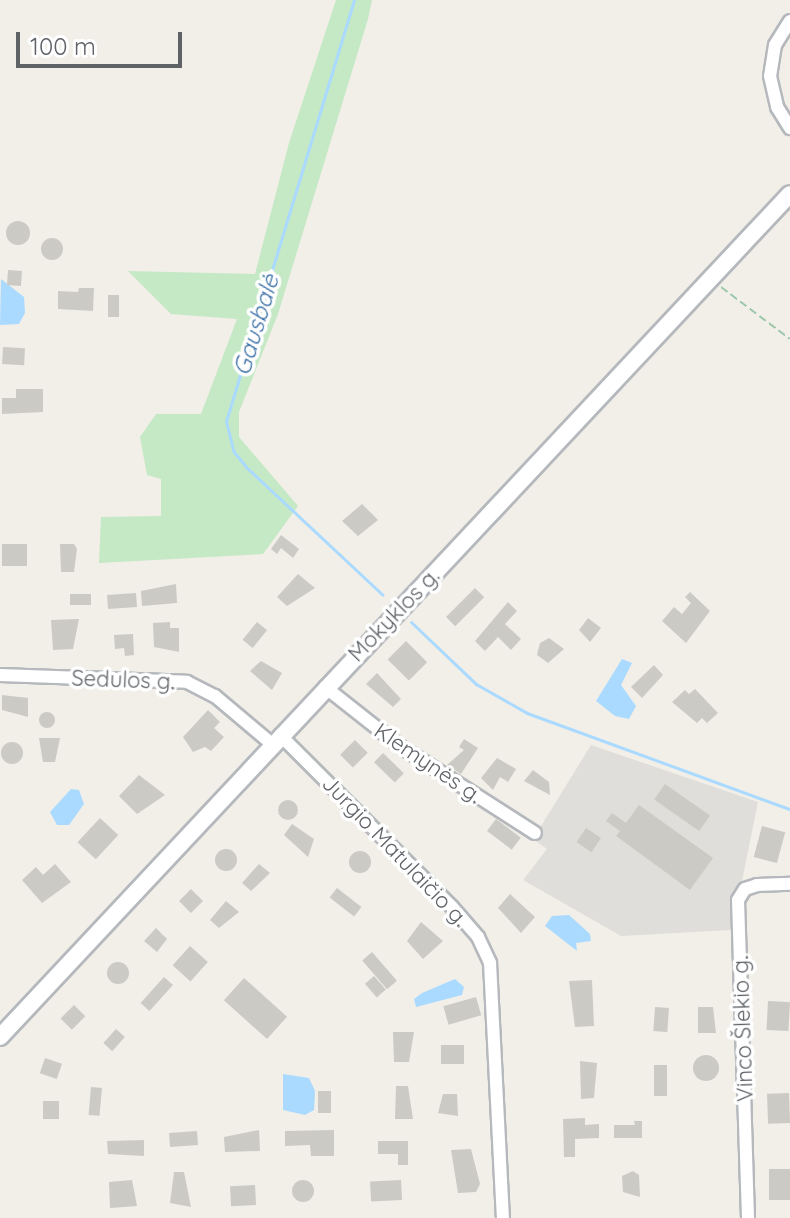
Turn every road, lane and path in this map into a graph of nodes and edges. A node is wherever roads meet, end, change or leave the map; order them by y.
1 (790, 21) edge
2 (790, 128) edge
3 (790, 194) edge
4 (711, 277) junction
5 (790, 339) edge
6 (0, 675) edge
7 (325, 687) junction
8 (276, 740) junction
9 (535, 833) dead end
10 (790, 884) edge
11 (1, 1036) edge
12 (503, 1218) edge
13 (748, 1218) edge

1 - 2 street
3 - 4 main road, Mokyklos g.
4 - 5 path
4 - 7 main road, Mokyklos g.
6 - 8 street, Sedulos g.
7 - 8 main road, Mokyklos g.
7 - 9 street, Klemynės g.
8 - 11 main road, Mokyklos g.
8 - 12 street, Jurgio Matulaičio g.
10 - 13 street, Vinco Šlekio g.

